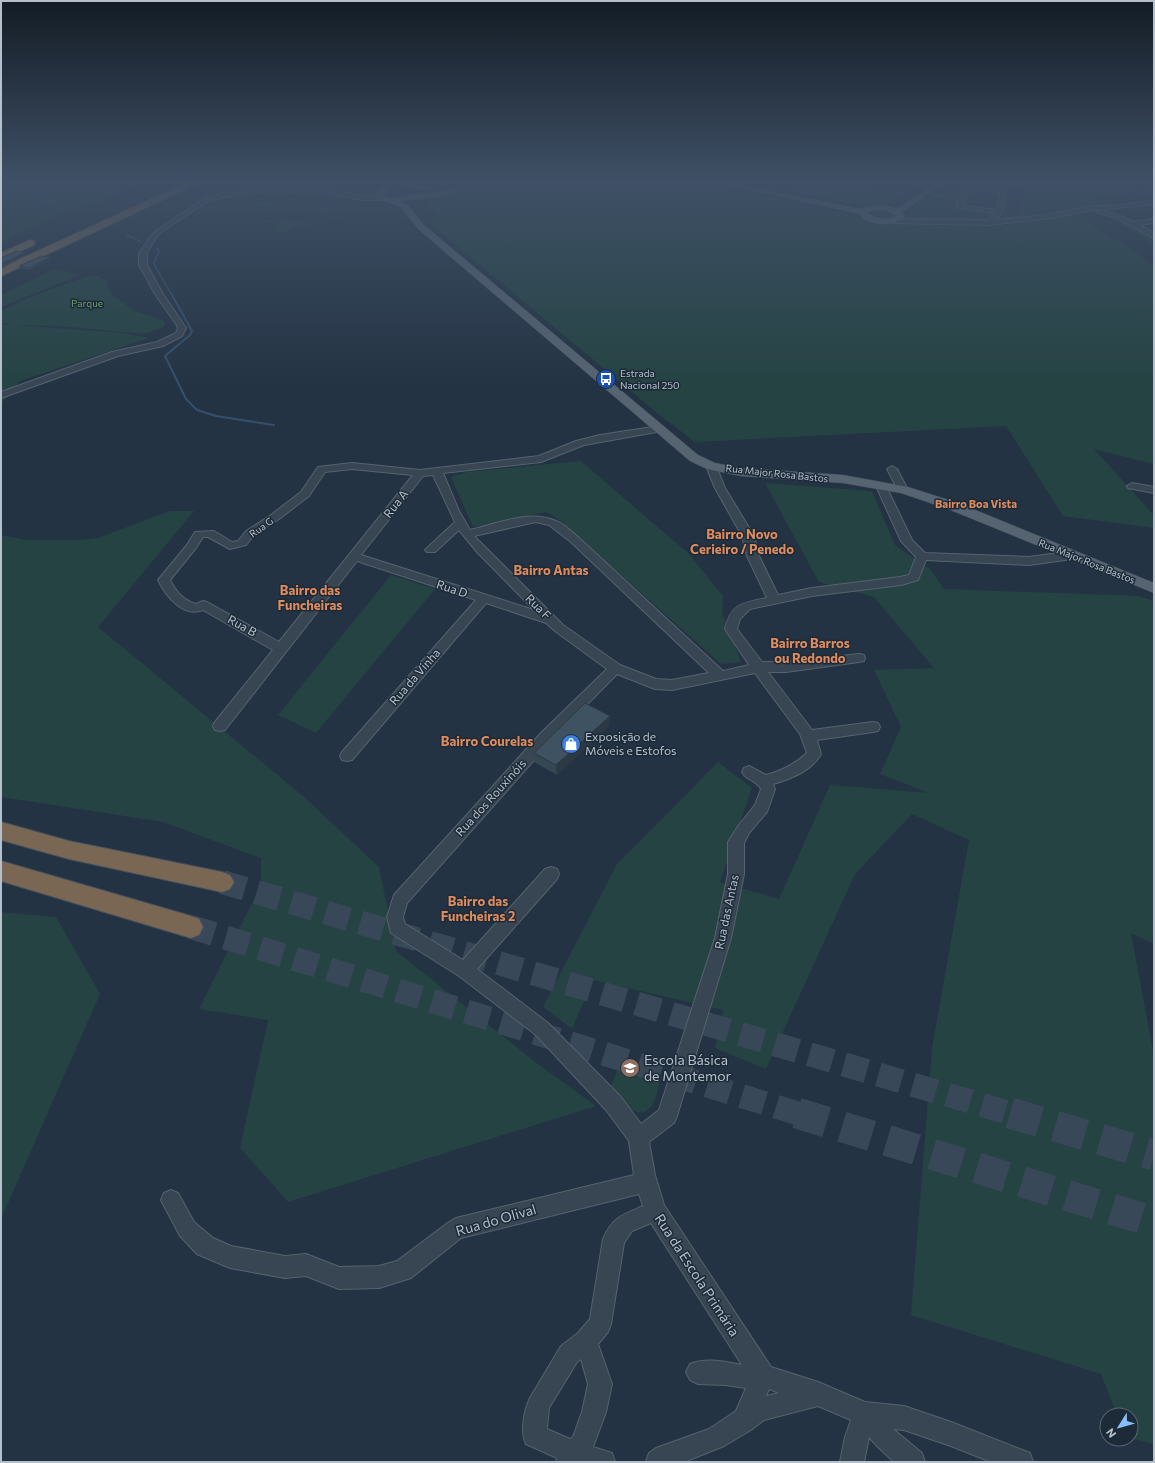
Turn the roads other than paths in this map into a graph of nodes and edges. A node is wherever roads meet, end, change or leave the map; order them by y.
1 (17, 249) edge
2 (50, 249) edge
3 (145, 249) edge
4 (446, 249) edge
5 (1, 257) edge
6 (1, 273) edge
7 (1, 395) edge
8 (659, 429) junction
9 (711, 466) junction
10 (892, 469) dead end
11 (437, 471) junction
12 (420, 473) junction
13 (881, 486) junction
14 (1132, 486) dead end
15 (903, 490) junction
16 (1154, 490) edge
17 (460, 522) junction
18 (467, 534) junction
19 (431, 550) dead end
20 (1072, 555) junction
21 (922, 556) junction
22 (355, 557) junction
23 (1154, 588) edge
24 (483, 599) junction
25 (774, 600) junction
26 (203, 605) joint
27 (550, 619) junction
28 (280, 648) junction
29 (859, 658) dead end
30 (759, 667) junction
31 (615, 668) junction
32 (720, 676) junction
33 (220, 726) dead end
34 (873, 727) dead end
35 (808, 736) junction
36 (347, 756) dead end
37 (749, 772) dead end
38 (764, 781) junction
39 (1, 820) edge
40 (1, 831) edge
41 (91, 854) junction
42 (1, 871) edge
43 (551, 874) dead end
44 (222, 882) tunnel mouth
45 (191, 927) tunnel mouth
46 (466, 970) junction
47 (639, 1138) junction
48 (646, 1182) junction
49 (171, 1200) dead end
50 (655, 1211) junction
51 (586, 1341) junction
52 (698, 1372) dead end
53 (763, 1376) junction
54 (818, 1394) junction
55 (865, 1414) junction
56 (743, 1422) junction
57 (571, 1458) edge
58 (603, 1462) edge
59 (658, 1462) edge
60 (852, 1462) edge
61 (913, 1462) edge
62 (1022, 1462) edge

1 - 5 highway
2 - 6 highway
3 - 7 street
4 - 8 main road, Rua Major Rosa Bastos
8 - 9 main road, Rua Major Rosa Bastos
8 - 11 street
9 - 13 main road, Rua Major Rosa Bastos
9 - 25 street
10 - 15 street
11 - 12 street
11 - 17 street, Rua F
12 - 22 street, Rua A
12 - 26 street, Rua G
13 - 15 main road, Rua Major Rosa Bastos
13 - 21 street
14 - 16 street
15 - 20 main road, Rua Major Rosa Bastos
17 - 18 street, Rua F
17 - 19 street
18 - 27 street, Rua F
18 - 32 street
20 - 21 street
20 - 23 main road, Rua Major Rosa Bastos
21 - 25 street
22 - 24 street, Rua D
22 - 28 street, Rua A
24 - 27 street, Rua D
24 - 36 street, Rua da Vinha
25 - 30 street
26 - 28 street, Rua B
27 - 31 street, Rua F
28 - 33 street, Rua A
29 - 30 street, Rua F
30 - 32 street, Rua F
30 - 35 street
31 - 32 street, Rua F
31 - 46 street, Rua dos Rouxinóis
34 - 35 street
35 - 38 street
37 - 38 street
38 - 47 street, Rua das Antas
39 - 41 highway
40 - 41 highway
41 - 44 highway
42 - 45 highway
43 - 46 street
46 - 47 street
47 - 48 street, Rua da Escola Primária
48 - 49 street, Rua do Olival
48 - 50 street, Rua da Escola Primária
50 - 51 street
50 - 53 street, Rua da Escola Primária
51 - 57 street
51 - 57 street
52 - 53 street
53 - 54 street
53 - 56 street
54 - 55 street
54 - 56 street
55 - 60 street
55 - 61 street
55 - 62 street
56 - 59 street
57 - 58 street

